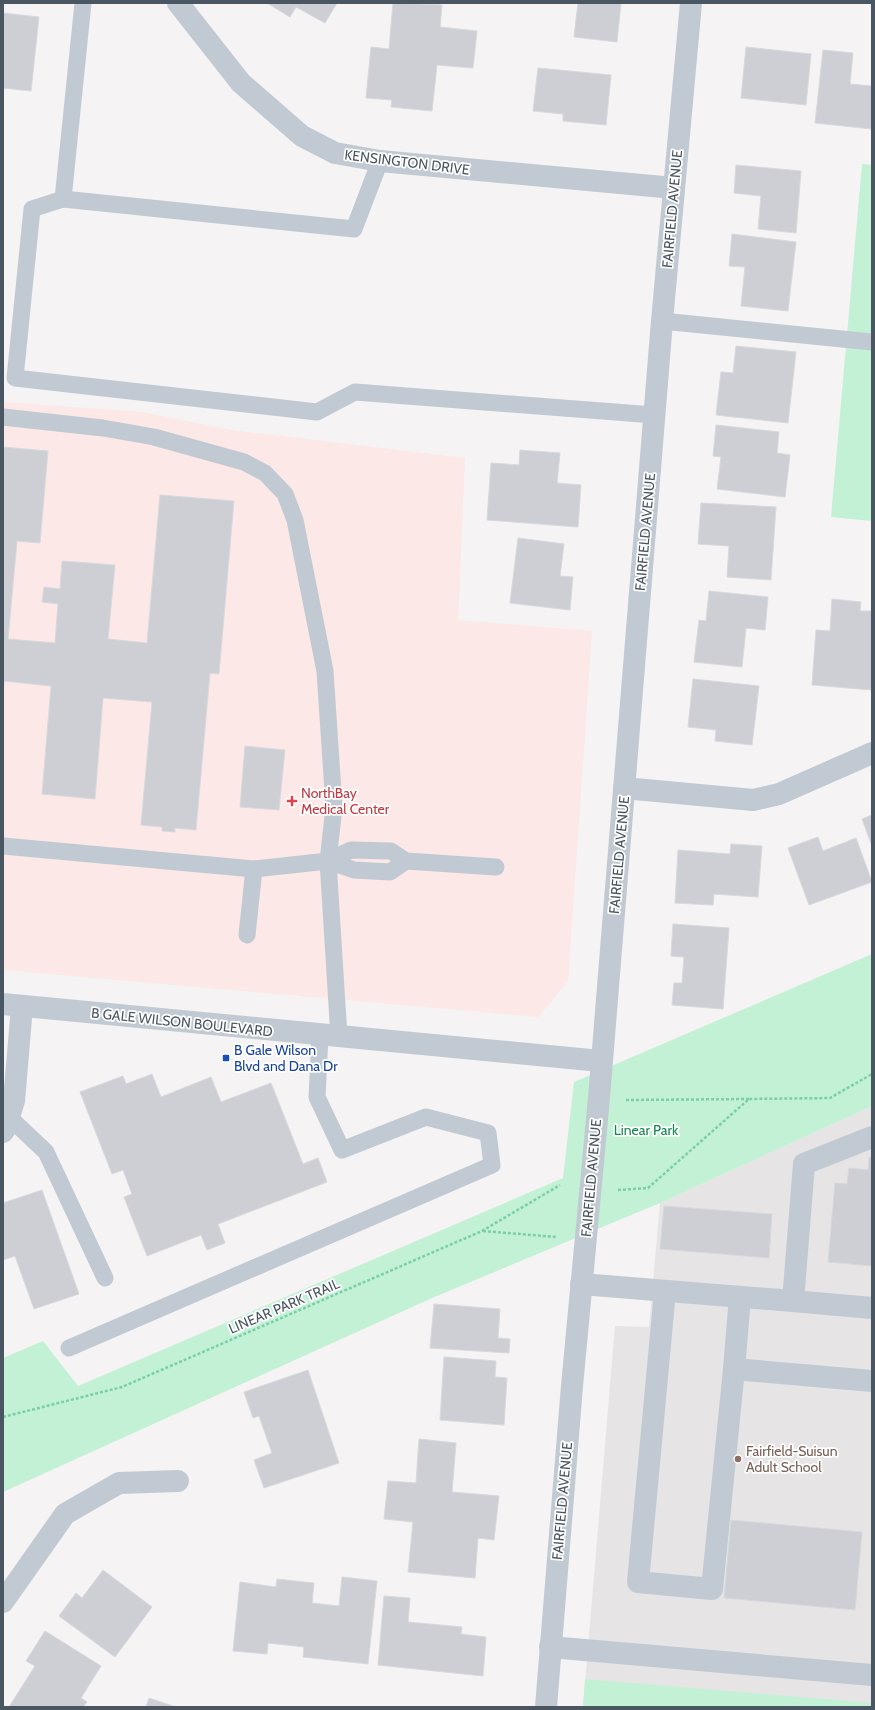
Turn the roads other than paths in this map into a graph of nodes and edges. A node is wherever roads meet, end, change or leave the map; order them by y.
1 (83, 3) edge
2 (178, 3) edge
3 (691, 3) edge
4 (380, 161) junction
5 (674, 188) junction
6 (63, 199) junction
7 (662, 322) junction
8 (872, 342) edge
9 (654, 415) junction
10 (3, 416) edge
11 (872, 753) edge
12 (624, 788) junction
13 (3, 846) edge
14 (328, 861) junction
15 (496, 867) dead end
16 (254, 869) junction
17 (247, 935) dead end
18 (12, 1005) edge
19 (329, 1037) junction
20 (601, 1061) junction
21 (6, 1125) edge
22 (872, 1137) edge
23 (105, 1278) dead end
24 (581, 1284) junction
25 (665, 1291) junction
26 (740, 1297) junction
27 (793, 1301) junction
28 (872, 1308) edge
29 (69, 1348) dead end
30 (734, 1369) junction
31 (872, 1381) edge
32 (178, 1481) dead end
33 (3, 1602) edge
34 (550, 1647) junction
35 (872, 1675) edge
36 (546, 1707) edge

1 - 6 lane
2 - 4 street, KENSINGTON DRIVE
3 - 5 street, FAIRFIELD AVENUE
4 - 5 street, KENSINGTON DRIVE
4 - 6 lane
5 - 7 street, FAIRFIELD AVENUE
6 - 9 lane
7 - 8 lane
7 - 9 street, FAIRFIELD AVENUE
9 - 12 street, FAIRFIELD AVENUE
10 - 14 lane
11 - 12 street
12 - 20 street, FAIRFIELD AVENUE
13 - 16 lane
14 - 15 lane
14 - 16 lane
14 - 19 lane
16 - 17 lane
18 - 19 street, B GALE WILSON BOULEVARD
18 - 21 street
19 - 20 street, B GALE WILSON BOULEVARD
19 - 29 lane
20 - 24 street, FAIRFIELD AVENUE
21 - 23 lane
22 - 27 street
24 - 25 street
24 - 34 street, FAIRFIELD AVENUE
25 - 26 street
25 - 30 street
26 - 27 street
26 - 30 street
27 - 28 street
30 - 31 street
32 - 33 street
34 - 35 street
34 - 36 street, FAIRFIELD AVENUE

